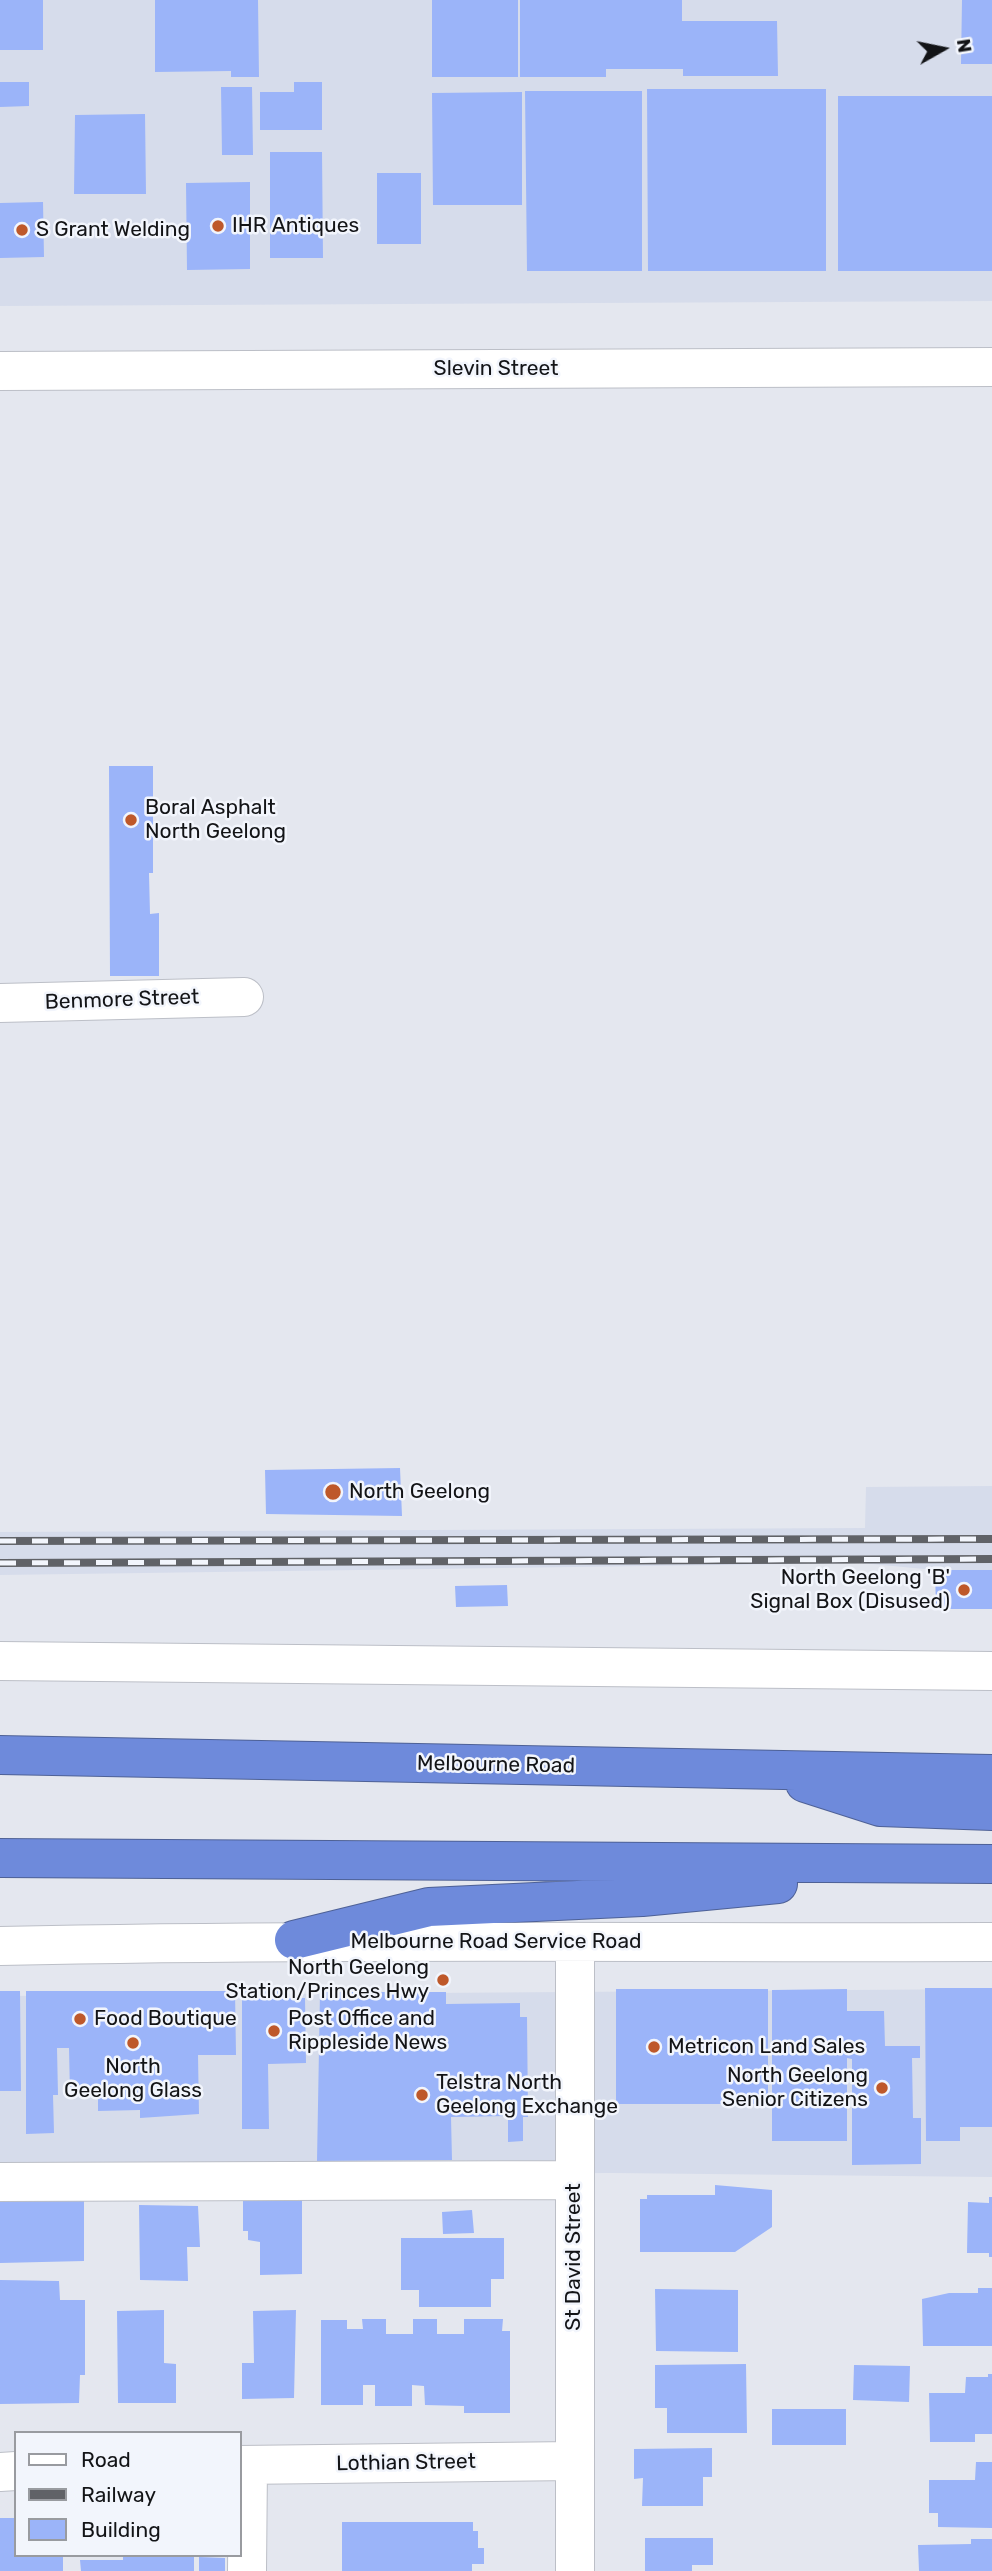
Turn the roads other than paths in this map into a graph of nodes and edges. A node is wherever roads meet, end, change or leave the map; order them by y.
1 (992, 367) edge
2 (0, 371) edge
3 (244, 997) dead end
4 (0, 1003) edge
5 (0, 1661) edge
6 (992, 1671) edge
7 (0, 1755) edge
8 (763, 1770) junction
9 (992, 1774) edge
10 (992, 1811) edge
11 (0, 1858) edge
12 (980, 1864) edge
13 (294, 1940) junction
14 (992, 1942) edge
15 (575, 1944) junction
16 (0, 1946) edge
17 (575, 2180) junction
18 (0, 2182) edge
19 (573, 2461) junction
20 (244, 2465) edge
21 (247, 2571) edge
22 (575, 2571) edge

1 - 2 street, Slevin Street
3 - 4 street, Benmore Street
5 - 6 street
7 - 8 highway, Melbourne Road
8 - 9 highway, Melbourne Road
8 - 10 highway
11 - 12 highway
12 - 13 highway
13 - 15 street, Melbourne Road Service Road
13 - 16 street, Melbourne Road Service Road
14 - 15 street, Melbourne Road Service Road
15 - 17 street, St David Street
17 - 18 street
17 - 19 street, St David Street
19 - 20 street, Lothian Street
19 - 22 street, St David Street
20 - 21 street

